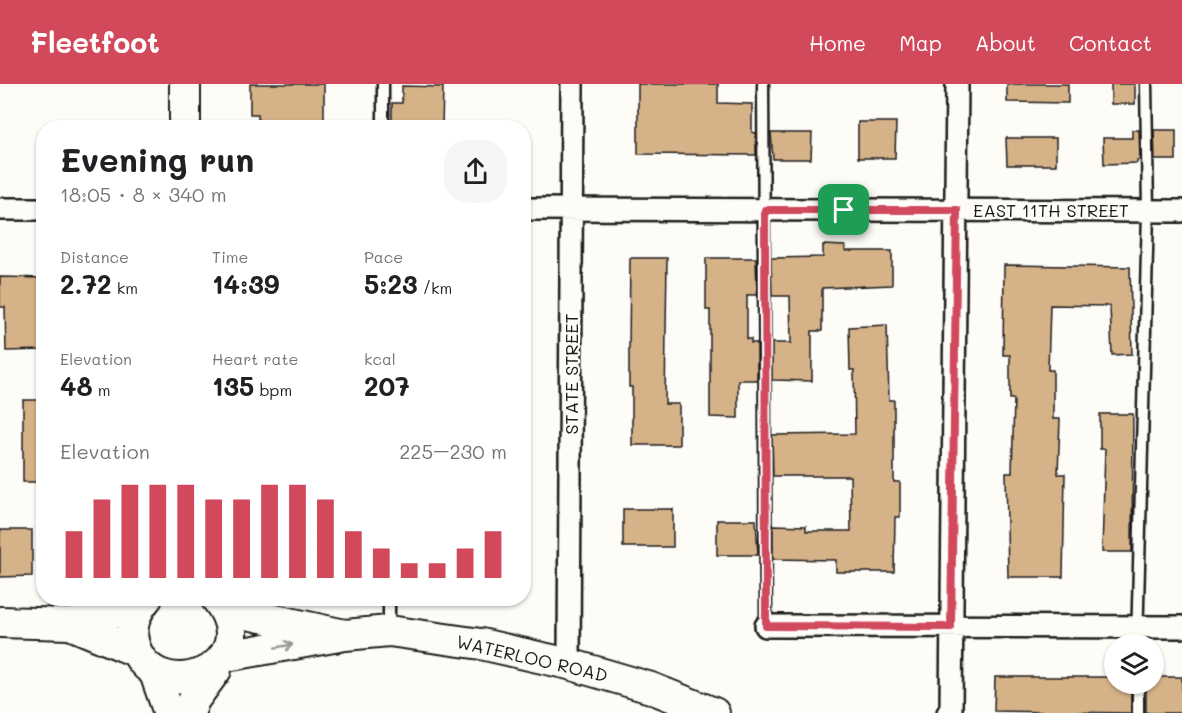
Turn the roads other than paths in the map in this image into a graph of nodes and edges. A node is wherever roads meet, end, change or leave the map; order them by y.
1 (185, 84) edge
2 (383, 84) edge
3 (572, 84) edge
4 (763, 84) edge
5 (957, 84) edge
6 (1146, 84) edge
7 (185, 120) edge
8 (383, 120) edge
9 (0, 209) edge
10 (36, 209) edge
11 (531, 209) edge
12 (571, 209) junction
13 (765, 210) junction
14 (957, 210) junction
15 (1148, 211) junction
16 (1182, 211) edge
17 (131, 606) edge
18 (142, 606) edge
19 (221, 606) edge
20 (228, 606) edge
21 (389, 606) edge
22 (0, 622) edge
23 (70, 624) junction
24 (766, 626) joint
25 (951, 627) junction
26 (1182, 627) edge
27 (390, 631) junction
28 (1104, 634) edge
29 (1137, 634) edge
30 (1147, 634) edge
31 (345, 635) junction
32 (135, 651) junction
33 (221, 662) junction
34 (570, 664) junction
35 (156, 676) junction
36 (1138, 694) edge
37 (169, 713) edge
38 (189, 713) edge
39 (714, 713) edge
40 (948, 713) edge
41 (1138, 713) edge

1 - 7 main road
2 - 8 lane
3 - 12 street, STATE STREET
4 - 13 lane
5 - 14 street
6 - 15 lane
9 - 10 street
11 - 12 street, EAST 11TH STREET
12 - 13 street, EAST 11TH STREET
12 - 34 street, STATE STREET
13 - 14 street, EAST 11TH STREET
13 - 24 lane
14 - 15 street, EAST 11TH STREET
14 - 25 street
15 - 16 street, EAST 11TH STREET
15 - 29 lane
17 - 23 main road
18 - 32 main road
19 - 33 main road
20 - 31 main road, WATERLOO ROAD
21 - 27 lane
22 - 23 main road
23 - 32 main road
24 - 25 street
25 - 28 street
25 - 40 street
26 - 30 street
27 - 31 main road, WATERLOO ROAD
27 - 34 main road, WATERLOO ROAD
33 -> 31 main road, WATERLOO ROAD
32 - 35 main road
33 - 35 main road, WATERLOO ROAD
33 - 38 main road
34 - 39 main road, WATERLOO ROAD
35 - 37 main road
36 - 41 lane

